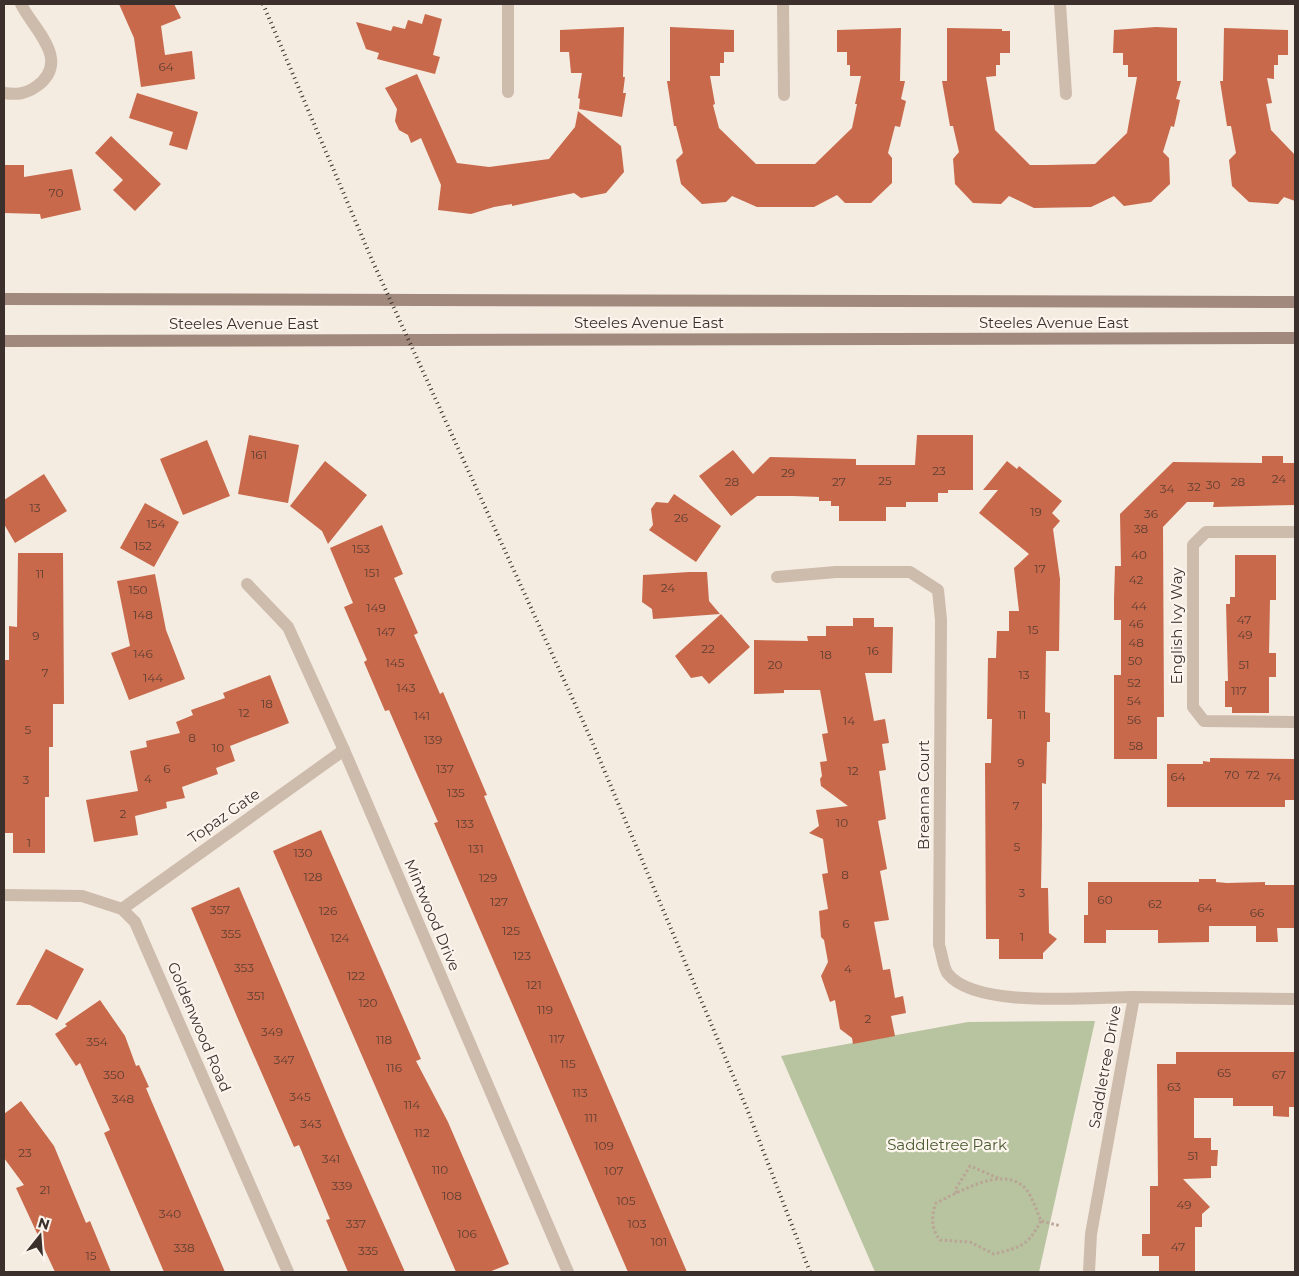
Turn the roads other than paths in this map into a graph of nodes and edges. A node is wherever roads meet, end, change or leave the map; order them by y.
1 (21, 4) edge
2 (508, 4) edge
3 (783, 4) edge
4 (1060, 4) edge
5 (508, 92) dead end
6 (4, 93) edge
7 (1066, 94) dead end
8 (784, 95) dead end
9 (4, 300) edge
10 (1295, 302) edge
11 (1295, 338) edge
12 (4, 341) edge
13 (1295, 532) edge
14 (777, 577) dead end
15 (247, 584) dead end
16 (1295, 722) edge
17 (344, 750) junction
18 (4, 895) edge
19 (122, 909) junction
20 (1134, 997) junction
21 (1295, 999) edge
22 (288, 1272) edge
23 (568, 1272) edge
24 (1089, 1272) edge

1 - 6 street
2 - 5 street
3 - 8 street
4 - 7 street
9 - 10 main road, Steeles Avenue East
11 - 12 main road, Steeles Avenue East
13 - 16 street, English Ivy Way
14 - 20 street, Breanna Court
15 - 17 street, Mintwood Drive
17 - 19 street, Topaz Gate
17 - 23 street, Mintwood Drive
18 - 19 street
19 - 22 street, Goldenwood Road
20 - 21 street, Saddletree Drive
20 - 24 street, Saddletree Drive

